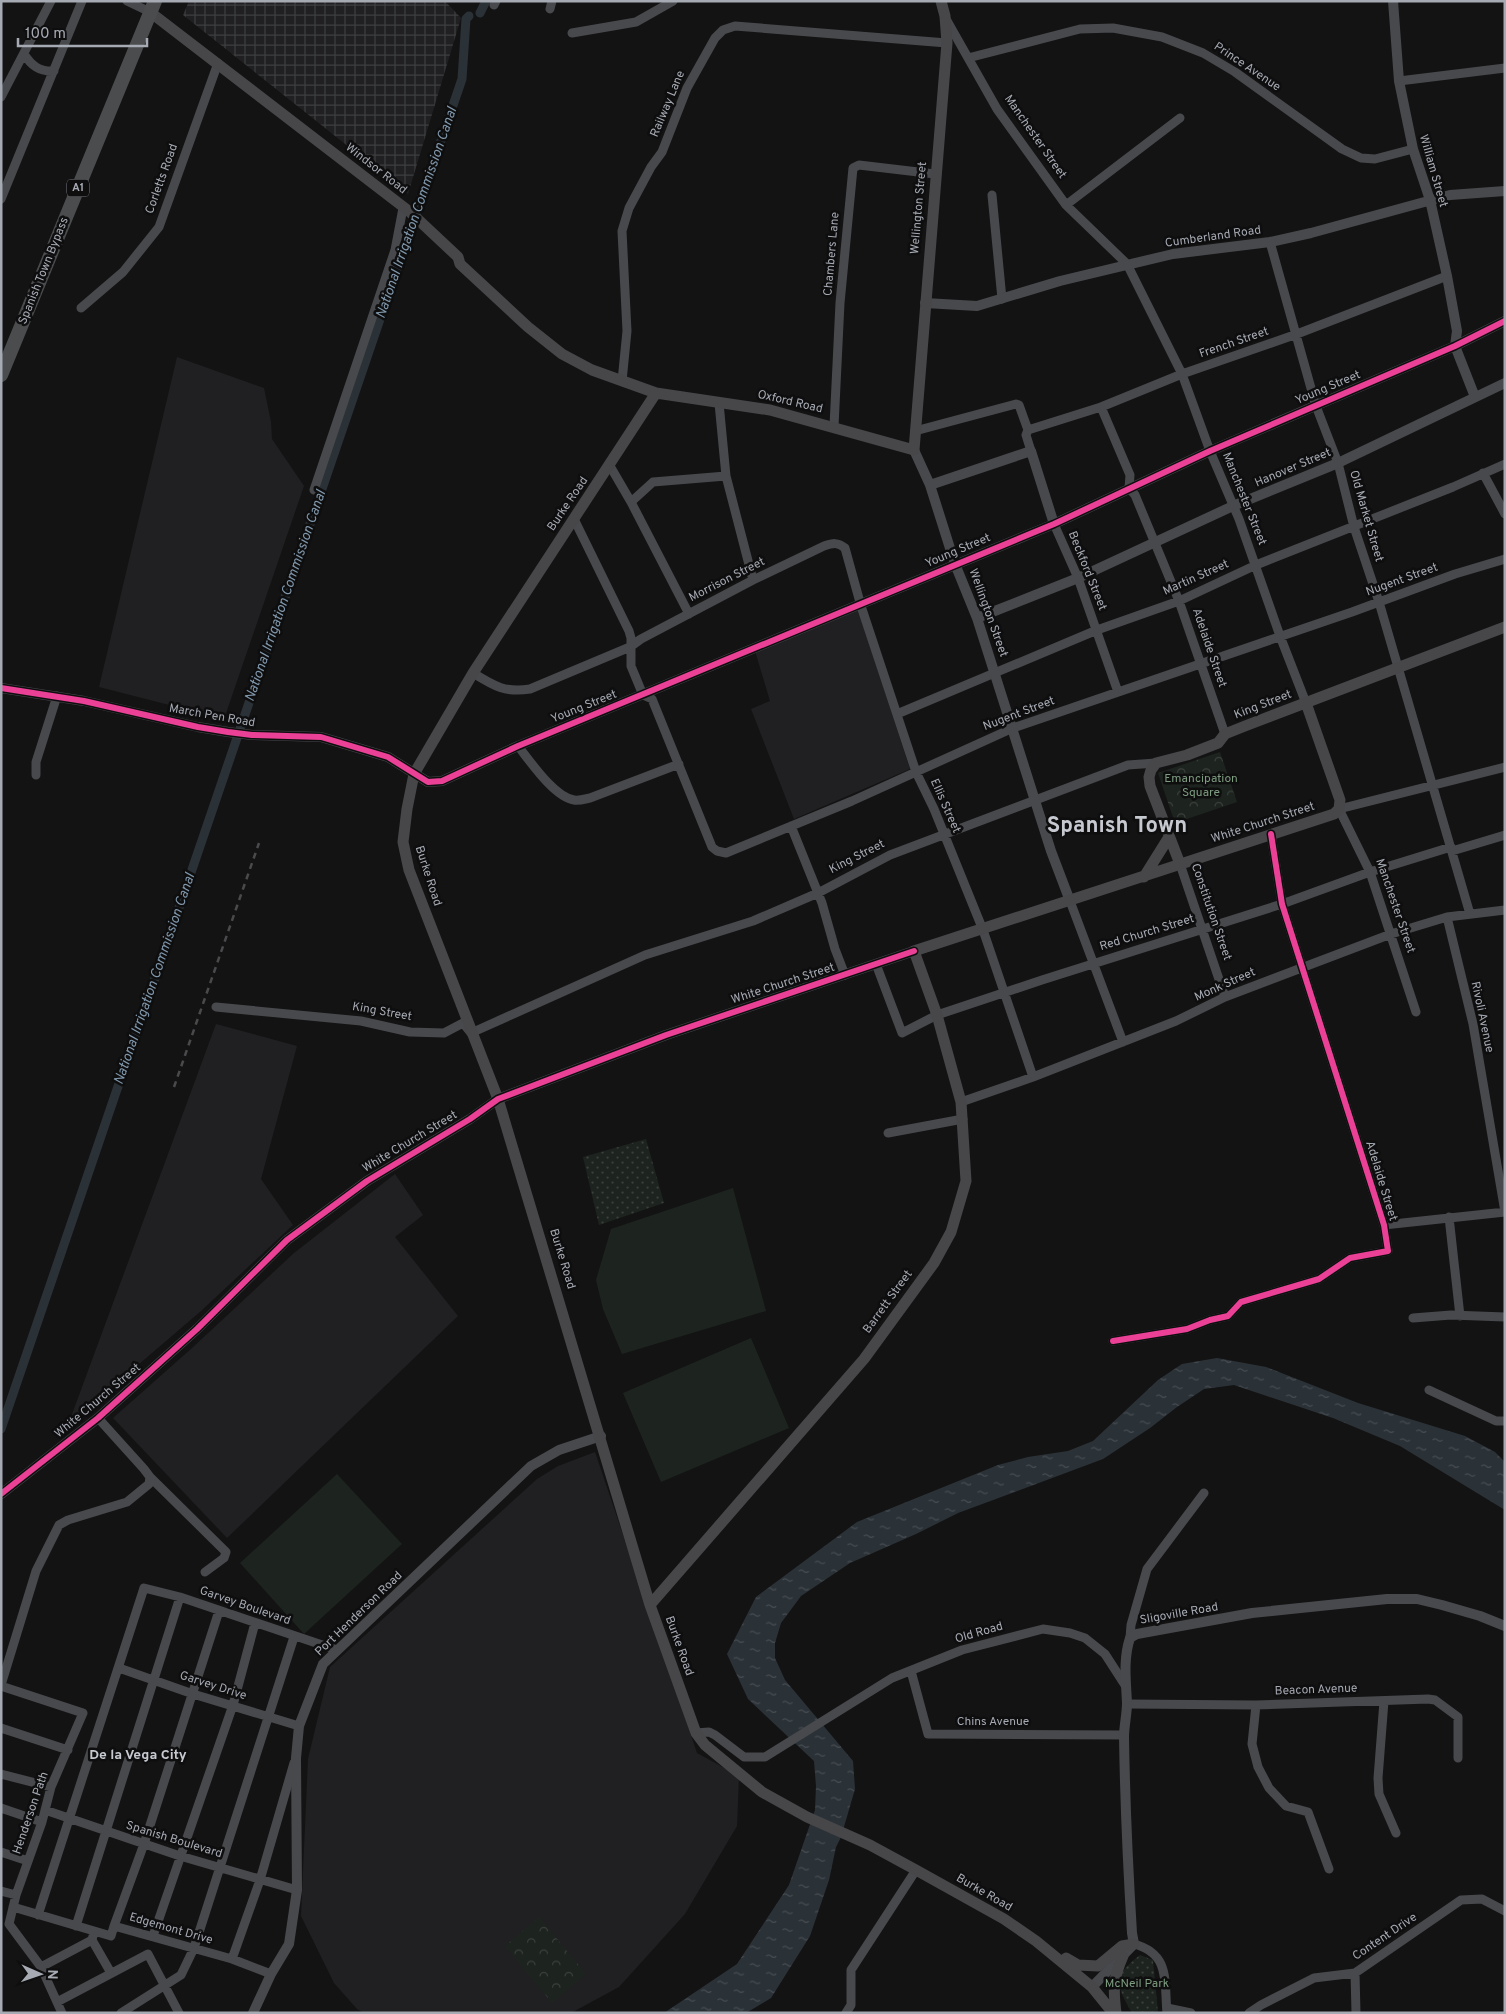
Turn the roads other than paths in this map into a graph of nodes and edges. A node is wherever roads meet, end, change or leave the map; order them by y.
1 (51, 1) edge
2 (82, 1) edge
3 (127, 1) edge
4 (673, 1) edge
5 (941, 1) edge
6 (1393, 1) edge
7 (152, 7) edge
8 (945, 16) junction
9 (572, 33) dead end
10 (947, 43) junction
11 (24, 54) junction
12 (968, 58) junction
13 (218, 63) junction
14 (1505, 68) edge
15 (54, 71) junction
16 (1399, 81) junction
17 (1, 97) edge
18 (1180, 118) dead end
19 (1413, 149) junction
20 (935, 174) junction
21 (1505, 191) edge
22 (992, 195) dead end
23 (1, 199) edge
24 (1430, 200) junction
25 (1066, 204) junction
26 (406, 210) junction
27 (1270, 242) junction
28 (1127, 264) junction
29 (1447, 276) junction
30 (1002, 299) junction
31 (925, 303) junction
32 (81, 308) dead end
33 (1505, 321) edge
34 (1297, 334) junction
35 (1455, 346) junction
36 (1182, 374) junction
37 (1, 375) edge
38 (622, 381) junction
39 (1505, 383) edge
40 (656, 393) junction
41 (1475, 397) junction
42 (719, 403) junction
43 (1101, 406) junction
44 (1316, 406) junction
45 (834, 426) junction
46 (1028, 430) junction
47 (915, 431) junction
48 (914, 450) junction
49 (1031, 450) junction
50 (1210, 451) junction
51 (1338, 463) junction
52 (1505, 464) edge
53 (610, 466) junction
54 (1483, 473) junction
55 (726, 476) junction
56 (930, 485) junction
57 (1129, 488) junction
58 (314, 490) dead end
59 (631, 502) junction
60 (1234, 506) junction
61 (1505, 514) edge
62 (574, 519) junction
63 (1054, 524) junction
64 (1354, 527) junction
65 (1156, 541) junction
66 (840, 544) joint
67 (1505, 559) edge
68 (955, 564) junction
69 (1256, 565) junction
70 (1078, 578) junction
71 (752, 580) junction
72 (1179, 601) junction
73 (1379, 602) junction
74 (861, 606) junction
75 (689, 614) junction
76 (977, 618) junction
77 (1505, 627) edge
78 (1097, 630) junction
79 (1280, 636) junction
80 (630, 648) junction
81 (1201, 664) junction
82 (1398, 668) junction
83 (995, 672) junction
84 (473, 673) junction
85 (1, 688) edge
86 (1118, 692) junction
87 (643, 695) junction
88 (57, 696) junction
89 (1306, 703) junction
90 (897, 714) junction
91 (1013, 728) junction
92 (1225, 734) junction
93 (518, 746) junction
94 (1156, 763) junction
95 (679, 764) junction
96 (1505, 767) edge
97 (916, 772) junction
98 (414, 774) junction
99 (36, 775) dead end
100 (1432, 787) junction
101 (1035, 800) junction
102 (1339, 809) junction
103 (791, 826) junction
104 (1271, 834) junction
105 (1505, 835) edge
106 (944, 836) junction
107 (1169, 837) junction
108 (1451, 849) junction
109 (1180, 864) junction
110 (1370, 872) junction
111 (1144, 877) junction
112 (818, 892) junction
113 (1070, 901) junction
114 (1282, 904) junction
115 (1505, 910) edge
116 (1470, 914) junction
117 (1447, 917) junction
118 (1202, 928) junction
119 (983, 930) junction
120 (1391, 934) junction
121 (914, 951) junction
122 (1093, 963) junction
123 (876, 964) junction
124 (1302, 967) junction
125 (845, 975) junction
126 (1004, 994) junction
127 (1224, 997) junction
128 (216, 1007) dead end
129 (1416, 1012) dead end
130 (937, 1015) junction
131 (471, 1033) junction
132 (1123, 1042) junction
133 (1033, 1077) junction
134 (498, 1099) junction
135 (961, 1102) junction
136 (963, 1119) junction
137 (888, 1133) dead end
138 (1505, 1212) edge
139 (1449, 1217) junction
140 (1384, 1225) junction
141 (1460, 1316) junction
142 (1505, 1317) edge
143 (1413, 1318) dead end
144 (1113, 1341) dead end
145 (1429, 1390) dead end
146 (98, 1418) junction
147 (1505, 1421) edge
148 (601, 1436) junction
149 (150, 1477) junction
150 (1204, 1493) dead end
151 (1, 1494) edge
152 (205, 1572) dead end
153 (180, 1597) junction
154 (650, 1605) junction
155 (219, 1611) junction
156 (255, 1623) junction
157 (1505, 1626) edge
158 (294, 1637) junction
159 (1130, 1638) junction
160 (337, 1650) junction
161 (119, 1668) junction
162 (911, 1671) junction
163 (154, 1680) junction
164 (1, 1685) edge
165 (1126, 1685) junction
166 (193, 1694) junction
167 (1384, 1700) junction
168 (1127, 1704) junction
169 (1256, 1705) junction
170 (233, 1706) junction
171 (268, 1717) junction
172 (299, 1726) junction
173 (1, 1728) edge
174 (696, 1733) junction
175 (1124, 1735) junction
176 (68, 1750) junction
177 (296, 1758) junction
178 (1458, 1758) dead end
179 (1, 1774) edge
180 (51, 1787) junction
181 (1, 1808) edge
182 (45, 1810) junction
183 (70, 1819) junction
184 (42, 1822) junction
185 (107, 1832) junction
186 (1396, 1833) dead end
187 (144, 1844) junction
188 (1, 1852) edge
189 (180, 1856) junction
190 (28, 1861) junction
191 (220, 1867) junction
192 (1329, 1869) dead end
193 (916, 1870) junction
194 (260, 1880) junction
195 (297, 1890) junction
196 (1, 1891) edge
197 (16, 1895) junction
198 (13, 1907) junction
199 (1505, 1911) edge
200 (38, 1915) junction
201 (5, 1923) edge
202 (76, 1926) junction
203 (114, 1926) junction
204 (93, 1936) junction
205 (153, 1936) junction
206 (1036, 1941) junction
207 (1134, 1944) junction
208 (194, 1948) junction
209 (1123, 1956) junction
210 (232, 1959) junction
211 (41, 1966) junction
212 (111, 1973) junction
213 (1355, 1973) junction
214 (271, 1974) junction
215 (165, 1985) junction
216 (1092, 1986) junction
217 (57, 2002) junction
218 (1261, 2009) edge
219 (1167, 2010) edge
220 (62, 2013) edge
221 (121, 2013) edge
222 (180, 2013) edge
223 (253, 2013) edge
224 (846, 2013) edge
225 (1114, 2013) edge
226 (1191, 2013) edge
227 (1250, 2013) edge
228 (1356, 2013) edge

1 - 11 street
2 - 15 street
3 - 7 street
4 - 9 street
5 - 8 main road, Wellington Street
6 - 16 street, William Street
7 - 13 main road, Windsor Road
7 - 37 main road, Spanish Town Bypass / A1
8 - 10 main road, Wellington Street
8 - 12 street, Manchester Street
10 - 20 main road, Wellington Street
10 - 38 street, Railway Lane
11 - 15 street
11 - 17 street
12 - 19 street, Prince Avenue
12 - 25 street, Manchester Street
13 - 26 main road, Windsor Road
13 - 32 street, Corletts Road
14 - 16 street
15 - 23 street
16 - 19 street, William Street
18 - 25 street
19 - 24 street, William Street
20 - 31 main road, Wellington Street
20 - 45 street, Chambers Lane
21 - 24 street, Cumberland Road
22 - 30 street
24 - 27 street, Cumberland Road
24 - 29 street, William Street
25 - 28 street, Manchester Street
26 - 38 main road, Windsor Road
26 - 58 street
27 - 28 street, Cumberland Road
27 - 34 street, Old Market Street
28 - 30 street, Cumberland Road
28 - 36 street, Manchester Street
29 - 34 street, French Street
29 - 35 street, William Street
30 - 31 street, Cumberland Road
31 - 47 main road, Wellington Street
33 - 35 street, Young Street
34 - 36 street, French Street
34 - 44 street, Old Market Street
35 - 41 street
35 - 44 street, Young Street
36 - 43 street, French Street
36 - 50 street, Manchester Street
38 - 40 main road, Windsor Road
39 - 41 street, Hanover Street
40 - 42 main road, Oxford Road
40 - 53 main road, Burke Road
41 - 51 street, Hanover Street
42 - 45 main road, Oxford Road
42 - 55 street
43 - 46 street, French Street
43 - 57 street, Adelaide Street
44 - 50 street, Young Street
44 - 51 street, Old Market Street
45 - 48 main road, Oxford Road
46 - 47 street, Beckford Street
46 - 49 street, Beckford Street
47 - 48 main road, Wellington Street
48 - 56 street, Wellington Street
49 - 56 street
49 - 63 street, Beckford Street
50 - 57 street, Young Street
50 - 60 street, Manchester Street
51 - 60 street, Hanover Street
51 - 64 street, Old Market Street
52 - 54 street, Martin Street
53 - 59 street
53 - 62 main road, Burke Road
54 - 61 street
54 - 64 street, Martin Street
55 - 59 street
55 - 71 street
56 - 68 street, Wellington Street
57 - 63 street, Young Street
57 - 65 street, Adelaide Street
59 - 75 street
60 - 65 street, Hanover Street
60 - 69 street, Manchester Street
62 - 80 street
62 - 84 main road, Burke Road
63 - 68 street, Young Street
63 - 70 street, Beckford Street
64 - 69 street, Martin Street
64 - 73 street, Old Market Street
65 - 70 street, Hanover Street
65 - 72 street, Adelaide Street
66 - 71 street, Morrison Street
66 - 74 street, Ellis Street
67 - 73 street, Nugent Street
68 - 74 street, Young Street
68 - 76 street, Wellington Street
69 - 72 street, Martin Street
69 - 79 street, Manchester Street
70 - 76 street, Hanover Street
70 - 78 street, Beckford Street
71 - 75 street, Morrison Street
72 - 78 street, Martin Street
72 - 81 street, Adelaide Street
73 - 79 street, Nugent Street
73 - 82 street, Old Market Street
74 - 87 street, Young Street
74 - 90 street, Ellis Street
75 - 80 street, Morrison Street
76 - 83 street, Wellington Street
77 - 82 main road, King Street
78 - 83 street, Martin Street
78 - 86 street, Beckford Street
79 - 81 street, Nugent Street
79 - 89 street, Manchester Street
80 - 84 street, Morrison Street
80 - 87 street
81 - 86 street, Nugent Street
81 - 92 street, Adelaide Street
82 - 89 main road, King Street
82 - 100 street, Old Market Street
83 - 90 street, Martin Street
83 - 91 street, Wellington Street
84 - 98 main road, Burke Road
85 - 88 street, March Pen Road
86 - 91 street, Nugent Street
87 - 93 street, Young Street
87 - 95 street, Nugent Street
88 - 98 street, March Pen Road
88 - 99 street
89 - 92 main road, King Street
89 - 102 main road, Manchester Street
90 - 97 street, Ellis Street
91 - 97 street, Nugent Street
91 - 101 street, Wellington Street
92 - 94 main road, King Street
93 - 95 street
93 - 98 street, Young Street
94 - 101 street, King Street
94 - 107 main road, Constitution Street
95 - 103 street, Nugent Street
96 - 100 street, White Church Street
97 - 103 street, Nugent Street
97 - 106 street, Ellis Street
98 - 131 main road, Burke Road
100 - 102 street, White Church Street
100 - 108 street, Old Market Street
101 - 106 street, King Street
101 - 113 street, Wellington Street
102 - 104 main road, White Church Street
102 - 110 street, Manchester Street
103 - 112 street
104 - 109 main road, White Church Street
104 - 114 street, Adelaide Street
105 - 108 street, Red Church Street
106 - 112 street, King Street
106 - 119 street, Ellis Street
107 - 109 main road, Constitution Street
107 - 111 main road
108 - 110 street, Red Church Street
108 - 116 street, Old Market Street
109 - 111 main road, White Church Street
109 - 118 street, Constitution Street
110 - 114 street, Red Church Street
110 - 120 street, Manchester Street
111 - 113 main road, White Church Street
112 - 125 street
112 - 131 street, King Street
113 - 119 main road, White Church Street
113 - 122 street, Wellington Street
114 - 118 street, Red Church Street
114 - 124 street, Adelaide Street
115 - 116 street, Monk Street
116 - 117 street, Monk Street
117 - 120 street, Monk Street
117 - 138 street, Rivoli Avenue
118 - 122 street, Red Church Street
118 - 127 street, Constitution Street
119 - 121 main road, White Church Street
119 - 126 street, Ellis Street
120 - 124 street, Monk Street
120 - 129 street, Manchester Street
121 - 123 street, White Church Street
121 - 130 main road, Barrett Street
122 - 126 street, Red Church Street
122 - 132 street, Wellington Street
123 - 125 street, White Church Street
123 - 130 street, Red Church Street
124 - 127 street, Monk Street
124 - 140 street, Adelaide Street
125 - 134 street, White Church Street
126 - 130 street, Red Church Street
126 - 133 street, Ellis Street
127 - 132 street, Monk Street
128 - 131 street, King Street
130 - 135 main road, Barrett Street
131 - 134 main road, Burke Road
132 - 133 street, Monk Street
133 - 135 street, Monk Street
134 - 146 street, White Church Street
134 - 148 main road, Burke Road
135 - 136 main road, Barrett Street
136 - 137 street
136 - 154 main road, Barrett Street
138 - 139 street
139 - 140 street
139 - 141 street
140 - 144 street, Adelaide Street
141 - 142 street
141 - 143 street
145 - 147 street
146 - 149 street
146 - 151 street, White Church Street
148 - 154 main road, Burke Road
148 - 160 street, Port Henderson Road
149 - 152 street
149 - 164 street
150 - 159 street
153 - 155 street, Garvey Boulevard
153 - 161 street, Garvey Boulevard
153 - 163 street
154 - 174 main road, Burke Road
155 - 156 street, Garvey Boulevard
155 - 166 street
156 - 158 street, Garvey Boulevard
156 - 170 street
157 - 159 street, Sligoville Road
158 - 160 street, Garvey Boulevard
158 - 171 street
159 - 165 street, Sligoville Road
160 - 172 street, Port Henderson Road
161 - 163 street, Garvey Drive
161 - 183 street
162 - 165 street, Old Road
162 - 174 street, Old Road
162 - 175 street, Chins Avenue
163 - 166 street, Garvey Drive
163 - 185 street
164 - 176 street, Henderson Path
165 - 168 street, Sligoville Road
166 - 170 street, Garvey Drive
166 - 187 street
167 - 169 street, Beacon Avenue
167 - 178 street, Beacon Avenue
167 - 186 street
168 - 169 street, Beacon Avenue
168 - 175 street, Sligoville Road
169 - 192 street
170 - 171 street, Garvey Drive
170 - 189 street
171 - 172 street, Garvey Drive
171 - 191 street
172 - 177 street, Port Henderson Road
173 - 176 street
174 - 193 main road, Burke Road
175 - 207 street, Sligoville Road
176 - 180 street, Henderson Path
177 - 194 street
177 - 195 street, Port Henderson Road
179 - 180 street
180 - 182 street, Henderson Path
181 - 184 street
182 - 183 street, Spanish Boulevard
182 - 184 street, Henderson Path
183 - 185 street, Spanish Boulevard
183 - 200 street
184 - 190 street, Henderson Path
185 - 187 street, Spanish Boulevard
185 - 202 street
187 - 189 street, Spanish Boulevard
187 - 203 street
188 - 190 street
189 - 191 street, Spanish Boulevard
189 - 205 street
190 - 197 street, Henderson Path
191 - 194 street, Spanish Boulevard
191 - 208 street
193 - 206 main road, Burke Road
193 - 224 street
194 - 195 street, Spanish Boulevard
194 - 210 street
195 - 214 street, Port Henderson Road
196 - 197 street
197 - 198 street, Henderson Path
198 - 200 street, Edgemont Drive
198 - 201 street, Henderson Path
199 - 213 street, Content Drive
200 - 202 street, Edgemont Drive
201 - 211 street
202 - 204 street, Edgemont Drive
203 - 204 street, Edgemont Drive
203 - 205 street, Edgemont Drive
204 - 211 street
204 - 212 street
205 - 208 street, Edgemont Drive
206 - 207 main road
206 - 216 main road, Burke Road
207 - 209 street
207 - 219 street
208 - 210 street, Edgemont Drive
208 - 215 street
209 - 216 street
209 - 225 main road
210 - 214 street, Edgemont Drive
211 - 217 street
212 - 215 street
212 - 217 street
213 - 218 street, Content Drive
213 - 228 street
214 - 223 street, Port Henderson Road
215 - 221 street
215 - 222 street
216 - 225 main road, Burke Road
217 - 220 street
218 - 227 street, Content Drive
219 - 226 street

